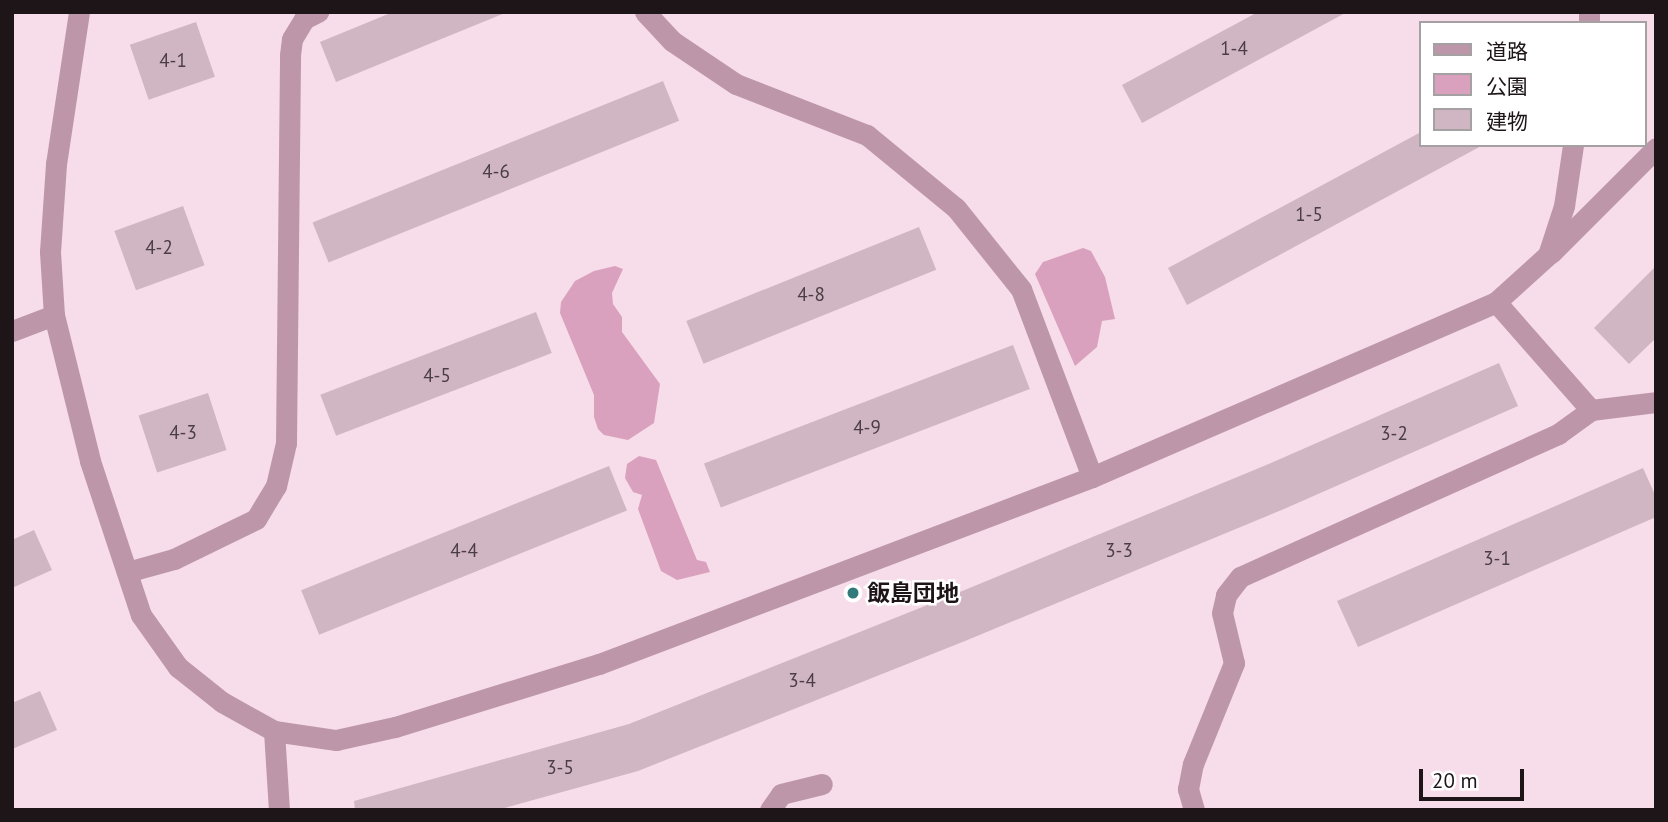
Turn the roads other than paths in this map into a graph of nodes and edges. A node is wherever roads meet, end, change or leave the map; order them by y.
1 (79, 12) edge
2 (318, 12) edge
3 (645, 12) edge
4 (1573, 147) edge
5 (1656, 148) edge
6 (1548, 255) junction
7 (1496, 302) junction
8 (54, 315) junction
9 (12, 331) edge
10 (1656, 402) edge
11 (1591, 410) junction
12 (1092, 477) junction
13 (127, 572) junction
14 (274, 731) junction
15 (822, 784) dead end
16 (279, 810) edge
17 (770, 810) edge
18 (1194, 810) edge

1 - 8 street
2 - 13 street
3 - 12 street
4 - 6 street
5 - 6 street
6 - 7 street
7 - 11 street
7 - 12 street
8 - 9 street
8 - 13 street
10 - 11 street
11 - 18 street
12 - 14 street
13 - 14 street
14 - 16 street
15 - 17 street

